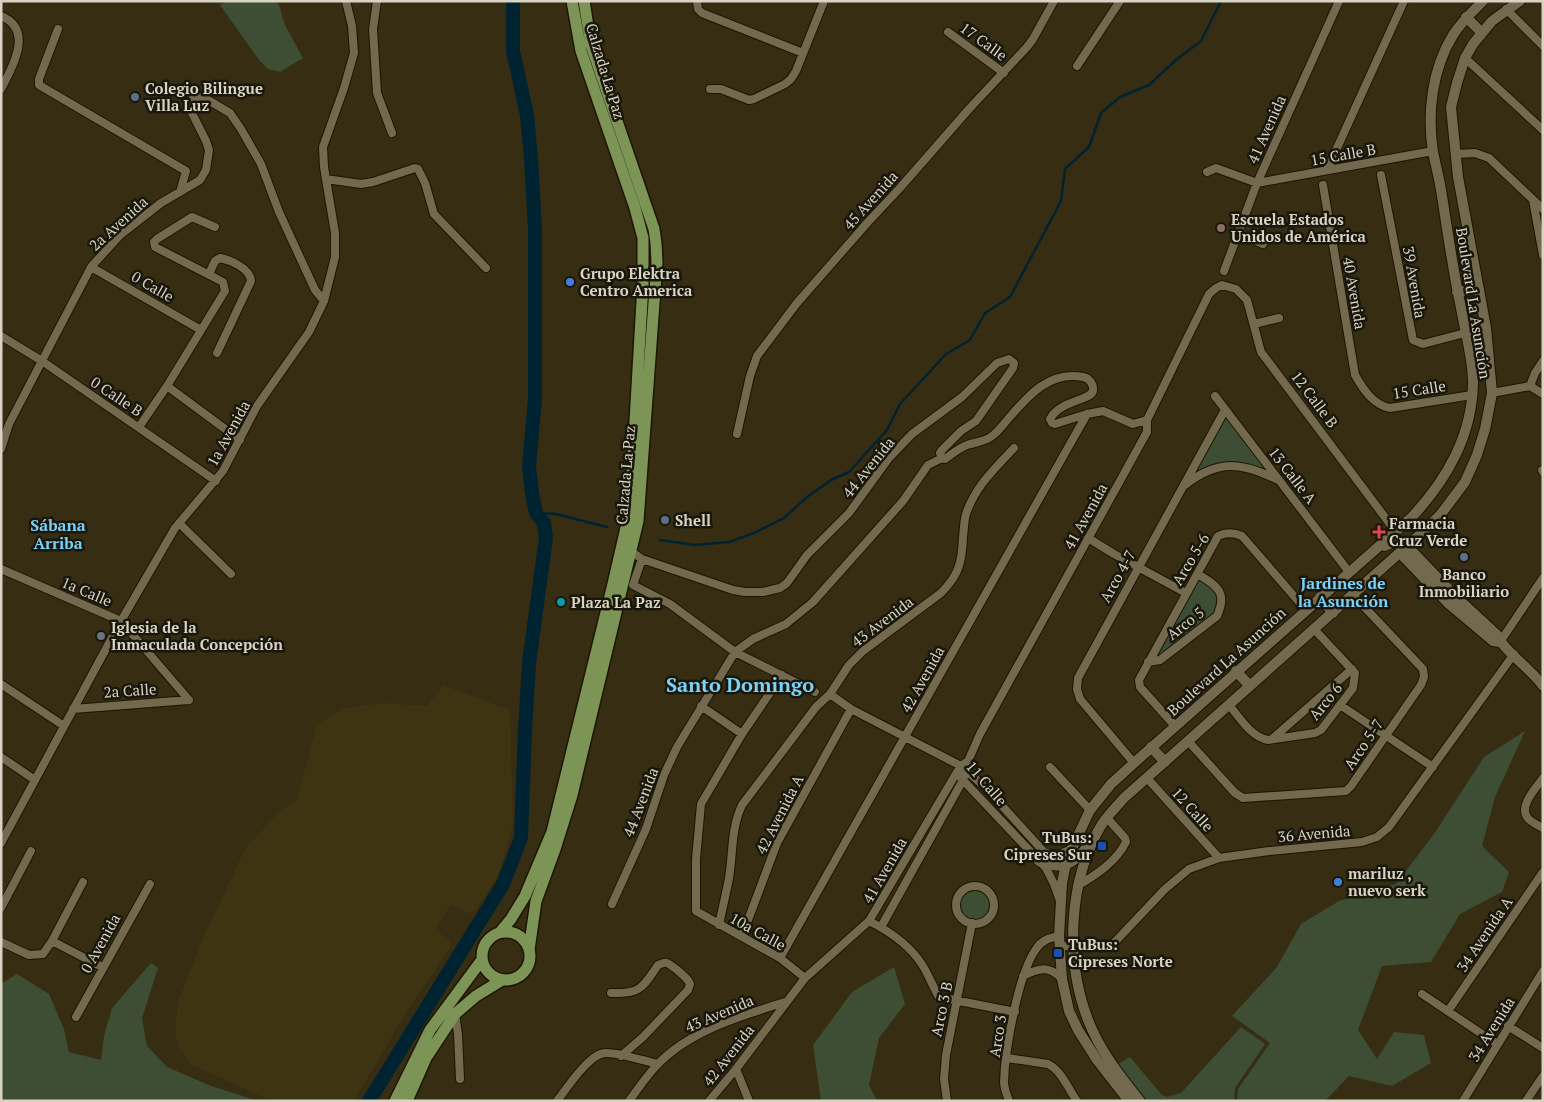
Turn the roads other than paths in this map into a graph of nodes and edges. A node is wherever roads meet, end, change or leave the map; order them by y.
1 (340, 1) edge
2 (377, 1) edge
3 (572, 1) edge
4 (584, 1) edge
5 (697, 1) edge
6 (824, 1) edge
7 (1054, 1) edge
8 (1120, 1) edge
9 (1339, 1) edge
10 (1404, 1) edge
11 (1483, 1) edge
12 (1520, 1) edge
13 (347, 4) edge
14 (1506, 10) junction
15 (1, 16) edge
16 (1466, 17) junction
17 (58, 29) dead end
18 (948, 32) dead end
19 (1481, 32) junction
20 (1543, 46) edge
21 (804, 53) junction
22 (1465, 58) junction
23 (1077, 66) dead end
24 (1004, 73) junction
25 (1, 89) edge
26 (710, 89) dead end
27 (1543, 130) edge
28 (392, 133) dead end
29 (1433, 151) junction
30 (1456, 154) junction
31 (1327, 170) junction
32 (1207, 172) dead end
33 (1381, 175) dead end
34 (1458, 177) junction
35 (326, 179) junction
36 (1439, 180) junction
37 (1257, 183) junction
38 (1323, 185) dead end
39 (180, 192) junction
40 (1533, 200) junction
41 (1543, 209) edge
42 (215, 226) dead end
43 (1239, 233) junction
44 (1263, 244) dead end
45 (1543, 255) edge
46 (91, 267) junction
47 (486, 268) dead end
48 (1224, 271) dead end
49 (209, 274) junction
50 (1222, 285) joint
51 (1479, 289) junction
52 (1457, 292) junction
53 (324, 301) junction
54 (1279, 318) dead end
55 (1254, 324) junction
56 (201, 330) junction
57 (1465, 333) junction
58 (1, 336) edge
59 (217, 353) dead end
60 (42, 361) junction
61 (1543, 361) edge
62 (1490, 370) junction
63 (1472, 374) junction
64 (167, 386) junction
65 (1530, 386) junction
66 (1492, 393) junction
67 (1543, 394) edge
68 (1472, 395) junction
69 (1215, 396) dead end
70 (1373, 399) joint
71 (1225, 410) junction
72 (1087, 414) junction
73 (1147, 420) junction
74 (139, 427) junction
75 (736, 434) dead end
76 (240, 440) junction
77 (1, 448) edge
78 (1014, 448) dead end
79 (942, 458) junction
80 (216, 481) junction
81 (1280, 481) junction
82 (1182, 488) junction
83 (179, 523) junction
84 (1396, 532) junction
85 (1088, 538) junction
86 (1375, 550) junction
87 (1404, 550) junction
88 (632, 552) junction
89 (642, 559) junction
90 (1138, 567) junction
91 (1, 569) edge
92 (1349, 572) junction
93 (231, 574) dead end
94 (1198, 574) junction
95 (1543, 578) edge
96 (1186, 593) junction
97 (1353, 595) junction
98 (1320, 597) junction
99 (1306, 610) junction
100 (1333, 612) junction
101 (121, 621) junction
102 (1314, 630) junction
103 (1500, 642) junction
104 (735, 652) junction
105 (1514, 654) junction
106 (1148, 662) junction
107 (1352, 669) junction
108 (1236, 671) junction
109 (782, 675) junction
110 (1542, 682) edge
111 (1, 684) edge
112 (1250, 686) junction
113 (815, 692) dead end
114 (830, 694) junction
115 (189, 700) joint
116 (1229, 705) junction
117 (1340, 705) junction
118 (701, 706) junction
119 (73, 708) junction
120 (851, 709) junction
121 (64, 726) junction
122 (1175, 726) junction
123 (742, 734) junction
124 (1385, 736) junction
125 (905, 738) junction
126 (1271, 739) junction
127 (1188, 741) junction
128 (1151, 747) junction
129 (1, 757) edge
130 (1165, 762) junction
131 (1134, 763) junction
132 (1050, 767) dead end
133 (1433, 767) junction
134 (961, 770) junction
135 (1147, 778) junction
136 (1543, 778) edge
137 (35, 780) junction
138 (963, 780) junction
139 (1090, 810) junction
140 (1107, 818) junction
141 (1543, 828) edge
142 (1097, 834) junction
143 (1, 843) edge
144 (1071, 849) junction
145 (31, 851) dead end
146 (1219, 858) junction
147 (1039, 861) junction
148 (1065, 865) junction
149 (1543, 872) edge
150 (83, 882) dead end
151 (150, 884) dead end
152 (1077, 886) junction
153 (1060, 901) junction
154 (612, 904) dead end
155 (1, 908) edge
156 (869, 921) junction
157 (972, 923) junction
158 (719, 925) junction
159 (881, 927) junction
160 (501, 931) junction
161 (742, 936) junction
162 (52, 941) junction
163 (1059, 941) junction
164 (1, 942) edge
165 (1074, 948) junction
166 (530, 950) junction
167 (780, 958) junction
168 (482, 961) junction
169 (102, 967) junction
170 (1543, 971) edge
171 (1024, 976) junction
172 (805, 978) junction
173 (1062, 979) junction
174 (502, 980) junction
175 (611, 993) dead end
176 (1422, 994) dead end
177 (957, 1001) junction
178 (785, 1002) junction
179 (1069, 1011) junction
180 (1448, 1011) junction
181 (1015, 1012) junction
182 (456, 1014) junction
183 (76, 1017) dead end
184 (1088, 1021) junction
185 (1508, 1026) junction
186 (1497, 1044) junction
187 (1543, 1048) edge
188 (622, 1056) junction
189 (1007, 1058) junction
190 (658, 1064) junction
191 (736, 1069) junction
192 (1543, 1076) edge
193 (460, 1080) dead end
194 (1134, 1098) edge
195 (395, 1101) edge
196 (407, 1101) edge
197 (557, 1101) edge
198 (629, 1101) edge
199 (709, 1101) edge
200 (749, 1101) edge
201 (947, 1101) edge
202 (1009, 1101) edge
203 (1077, 1101) edge
204 (1463, 1101) edge
205 (1526, 1101) edge

1 - 13 street
2 - 28 street
3 - 160 main road, Calzada La Paz
4 - 88 main road, Calzada La Paz
5 - 21 street
6 - 21 street
7 - 24 street, 45 Avenida
8 - 23 street
9 - 37 street, 41 Avenida
10 - 31 street
11 - 16 main road, Boulevard La Asunción
12 - 14 main road, Boulevard La Asunción
13 - 35 street, 1a Avenida
14 - 19 main road, Boulevard La Asunción
14 - 20 street
15 - 25 street
16 - 19 main road
16 - 29 main road, Boulevard La Asunción
17 - 39 street
18 - 24 street, 17 Calle
19 - 22 main road, Boulevard La Asunción
21 - 26 street
22 - 27 street
22 - 30 main road, Boulevard La Asunción
24 - 75 street, 45 Avenida
29 - 31 street, 15 Calle B
29 - 36 main road, Boulevard La Asunción
30 - 34 main road, Boulevard La Asunción
30 - 40 street
31 - 37 street, 15 Calle B
32 - 37 street
33 - 57 street, 39 Avenida
34 - 36 main road
34 - 51 main road, Boulevard La Asunción
35 - 47 street
35 - 53 street, 1a Avenida
36 - 52 main road, Boulevard La Asunción
37 - 43 street, 41 Avenida
38 - 70 street, 40 Avenida
39 - 46 street, 2a Avenida
39 - 53 street, 2a Avenida
40 - 41 street
40 - 45 street
42 - 49 street
43 - 44 street
43 - 48 street, 41 Avenida
46 - 56 street, 0 Calle
46 - 60 street, 2a Avenida
49 - 56 street
49 - 59 street
50 - 55 street, 12 Calle B
50 - 73 street, 41 Avenida
51 - 52 main road
51 - 62 main road, Boulevard La Asunción
52 - 57 main road, Boulevard La Asunción
53 - 76 street, 1a Avenida
54 - 55 street
55 - 84 street, 12 Calle B
56 - 64 street
57 - 63 main road, Boulevard La Asunción
58 - 60 street, 0 Calle B
60 - 74 street, 0 Calle B
60 - 77 street, 2a Avenida
61 - 65 street
62 - 63 main road
62 - 66 main road, Boulevard La Asunción
63 - 68 main road, Boulevard La Asunción
64 - 74 street
64 - 76 street
65 - 66 street
65 - 67 street
66 - 87 main road, Boulevard La Asunción
68 - 70 street, 15 Calle
68 - 84 main road, Boulevard La Asunción
69 - 71 street, 13 Calle A
71 - 81 street, 13 Calle A
71 - 82 street, Arco 4-7
72 - 73 street
72 - 79 street, 44 Avenida
72 - 125 street, 42 Avenida
73 - 85 street, 41 Avenida
74 - 80 street, 0 Calle B
76 - 80 street, 1a Avenida
78 - 114 street, 43 Avenida
79 - 89 street, 44 Avenida
79 - 104 street, 44 Avenida
80 - 83 street, 1a Avenida
81 - 82 street, Arco 4-7
81 - 92 street, 13 Calle A
82 - 90 street, Arco 4-7
83 - 93 street
83 - 101 street, 1a Avenida
84 - 86 main road, Boulevard La Asunción
85 - 90 street
85 - 134 street, 41 Avenida
86 - 87 main road
86 - 92 main road, Boulevard La Asunción
87 - 97 main road, Boulevard La Asunción
87 - 103 main road
88 - 89 street, 44 Avenida
88 - 166 main road, Calzada La Paz
89 - 104 street
90 - 96 street
90 - 131 street, Arco 4-7
91 - 101 street, 1a Calle
92 - 98 main road, Boulevard La Asunción
94 - 96 street, Arco 5-6
94 - 99 street, Arco 5-6
94 - 106 street, Arco 5
95 - 103 street
96 - 106 street, Arco 5-6
97 - 100 main road, Boulevard La Asunción
97 - 124 street, Arco 5-7
98 - 99 main road, Boulevard La Asunción
98 - 100 main road
99 - 108 main road, Boulevard La Asunción
100 - 102 main road, Boulevard La Asunción
101 - 115 street, 1a Calle
101 - 119 street, 1a Avenida
102 - 107 street, Arco 6
102 - 112 main road, Boulevard La Asunción
103 - 105 main road
104 - 109 street
104 - 118 street, 44 Avenida
105 - 110 main road
105 - 133 street, 36 Avenida
106 - 122 street, Arco 5-6
107 - 117 street, Arco 6
107 - 126 street
108 - 112 main road
108 - 122 main road, Boulevard La Asunción
109 - 113 street
109 - 123 street
111 - 121 street
112 - 116 main road, Boulevard La Asunción
114 - 120 street
114 - 158 street, 43 Avenida
115 - 119 street, 2a Calle
116 - 126 street
116 - 127 main road, Boulevard La Asunción
117 - 124 street
117 - 126 street, Arco 6
118 - 123 street
118 - 154 street, 44 Avenida
119 - 121 street, 1a Avenida
120 - 125 street
120 - 161 street, 42 Avenida A
121 - 137 street, 1a Avenida
122 - 128 main road, Boulevard La Asunción
123 - 158 street, 10a Calle
124 - 127 street, Arco 5-7
124 - 133 street
125 - 134 street, 11 Calle
125 - 167 street, 42 Avenida
127 - 130 main road, Boulevard La Asunción
128 - 130 main road
128 - 131 main road, Boulevard La Asunción
129 - 137 street
130 - 135 main road, Boulevard La Asunción
131 - 139 main road, Boulevard La Asunción
132 - 139 street
133 - 146 street, 36 Avenida
134 - 138 street, 11 Calle
134 - 144 street, 11 Calle
134 - 156 street, 41 Avenida
135 - 140 main road, Boulevard La Asunción
135 - 146 street, 12 Calle
136 - 141 street
137 - 143 street, 1a Avenida
138 - 147 street, 11 Calle
138 - 159 street, 41 Avenida
139 - 144 main road, Boulevard La Asunción
140 - 142 main road, Boulevard La Asunción
140 - 152 street
142 - 148 main road
142 - 152 main road, Boulevard La Asunción
144 - 148 main road, Boulevard La Asunción
145 - 155 street
146 - 165 street, 36 Avenida
147 - 148 main road
147 - 153 street, 11 Calle
148 - 153 main road, Boulevard La Asunción
149 - 180 street, 34 Avenida A
150 - 162 street
151 - 169 street, 0 Avenida
152 - 165 main road, Boulevard La Asunción
153 - 163 main road, Boulevard La Asunción
156 - 159 street
156 - 172 street, 41 Avenida
157 - 157 street
157 - 177 street, Arco 3 B
158 - 161 street, 10a Calle
159 - 177 street
160 - 166 main road
160 - 168 main road
161 - 167 street, 10a Calle
162 - 164 street
162 - 169 street
163 - 165 street
163 - 171 street, Arco 3
163 - 173 main road, Boulevard La Asunción
165 - 184 main road, Boulevard La Asunción
166 - 174 main road
167 - 172 street, 10a Calle
168 - 174 main road
168 - 195 main road
169 - 183 street, 0 Avenida
170 - 185 street, 34 Avenida
171 - 173 street
171 - 181 street, Arco 3
172 - 178 street, 42 Avenida
173 - 179 main road, Boulevard La Asunción
174 - 182 main road
175 - 188 street
176 - 180 street
177 - 181 street
177 - 201 street, Arco 3 B
178 - 190 street, 43 Avenida
178 - 191 street, 42 Avenida
179 - 184 main road
179 - 194 main road, Boulevard La Asunción
180 - 186 street
181 - 189 street, Arco 3
182 - 193 street
182 - 196 main road
184 - 194 main road, Boulevard La Asunción
185 - 186 street, 34 Avenida
185 - 187 street
186 - 204 street, 34 Avenida
188 - 190 street
188 - 197 street
189 - 202 street, Arco 3
189 - 203 street
190 - 198 street, 43 Avenida
191 - 199 street, 42 Avenida
191 - 200 street
192 - 205 street

